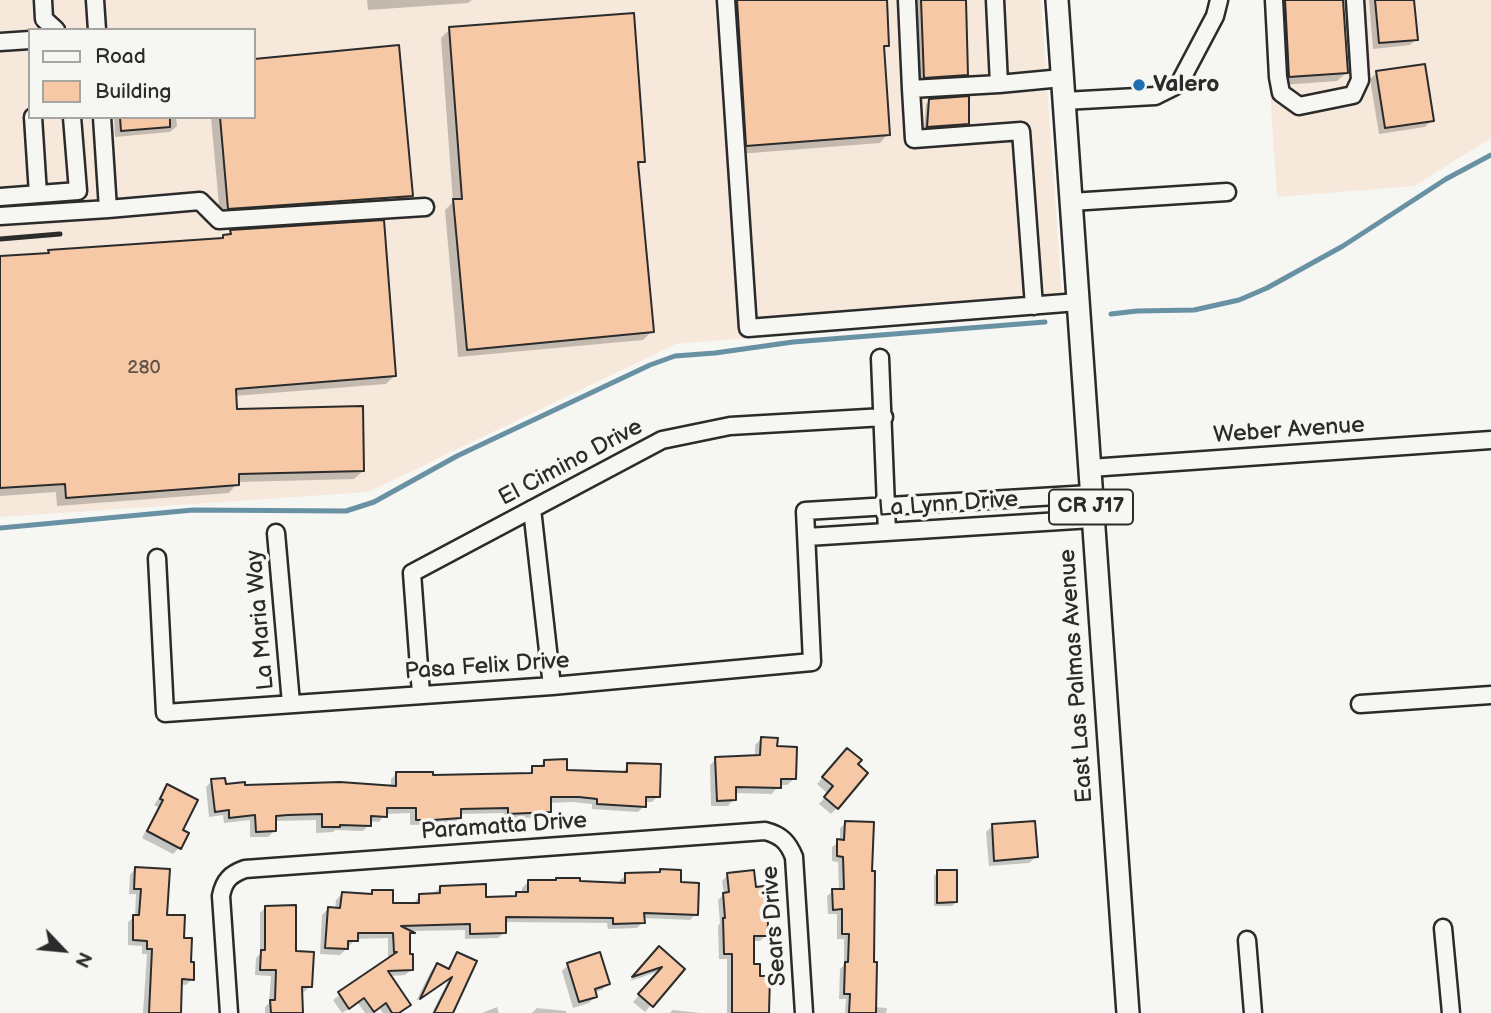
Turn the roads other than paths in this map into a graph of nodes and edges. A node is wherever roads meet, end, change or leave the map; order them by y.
1 (43, 0) edge
2 (95, 0) edge
3 (726, 0) edge
4 (907, 0) edge
5 (995, 0) edge
6 (1057, 0) edge
7 (1219, 0) edge
8 (1275, 0) edge
9 (1355, 0) edge
10 (54, 28) edge
11 (97, 28) edge
12 (28, 40) edge
13 (0, 42) edge
14 (1062, 78) junction
15 (999, 84) junction
16 (911, 89) junction
17 (1064, 101) junction
18 (33, 119) edge
19 (72, 119) edge
20 (102, 119) edge
21 (1227, 192) dead end
22 (38, 194) junction
23 (0, 197) edge
24 (1071, 202) junction
25 (425, 207) dead end
26 (108, 209) junction
27 (0, 216) edge
28 (1078, 302) junction
29 (1034, 306) junction
30 (880, 358) dead end
31 (884, 417) junction
32 (1491, 440) edge
33 (1090, 468) junction
34 (1090, 494) junction
35 (886, 506) junction
36 (532, 509) junction
37 (1092, 519) junction
38 (887, 532) junction
39 (276, 533) dead end
40 (807, 537) junction
41 (156, 558) dead end
42 (552, 686) junction
43 (421, 694) junction
44 (1491, 695) edge
45 (291, 703) junction
46 (1360, 704) dead end
47 (784, 839) joint
48 (1443, 928) dead end
49 (1247, 940) dead end
50 (229, 1013) edge
51 (804, 1013) edge
52 (1128, 1013) edge
53 (1253, 1013) edge
54 (1451, 1013) edge

1 - 10 street
2 - 11 street
3 - 29 street
4 - 16 street
5 - 15 street
6 - 14 main road, East Las Palmas Avenue / CR J17
7 - 17 street
8 - 9 street
12 - 13 street
14 - 15 street
14 - 17 main road, East Las Palmas Avenue / CR J17
15 - 16 street
16 - 29 street
17 - 24 main road, East Las Palmas Avenue / CR J17
18 - 22 street
19 - 22 street
20 - 26 street
21 - 24 street
22 - 23 street
24 - 28 main road, East Las Palmas Avenue / CR J17
25 - 26 street
26 - 27 street
28 - 29 street
28 - 33 main road, East Las Palmas Avenue / CR J17
30 - 31 street
31 - 35 street
31 - 36 street, El Cimino Drive
32 - 33 street, Weber Avenue
33 - 34 main road, East Las Palmas Avenue / CR J17
34 - 35 street, La Lynn Drive
34 - 37 main road, East Las Palmas Avenue / CR J17
35 - 38 street
35 - 40 street, La Lynn Drive
36 - 42 street
36 - 43 street, El Cimino Drive
37 - 38 street, La Lynn Drive
37 - 52 main road, East Las Palmas Avenue / CR J17
38 - 40 street, La Lynn Drive
39 - 45 street, La Maria Way
40 - 42 street, Pasa Felix Drive
41 - 45 street, Pasa Felix Drive
42 - 43 street, Pasa Felix Drive
43 - 45 street, Pasa Felix Drive
44 - 46 street
47 - 50 street, Paramatta Drive
47 - 51 street, Sears Drive
48 - 54 street
49 - 53 street

